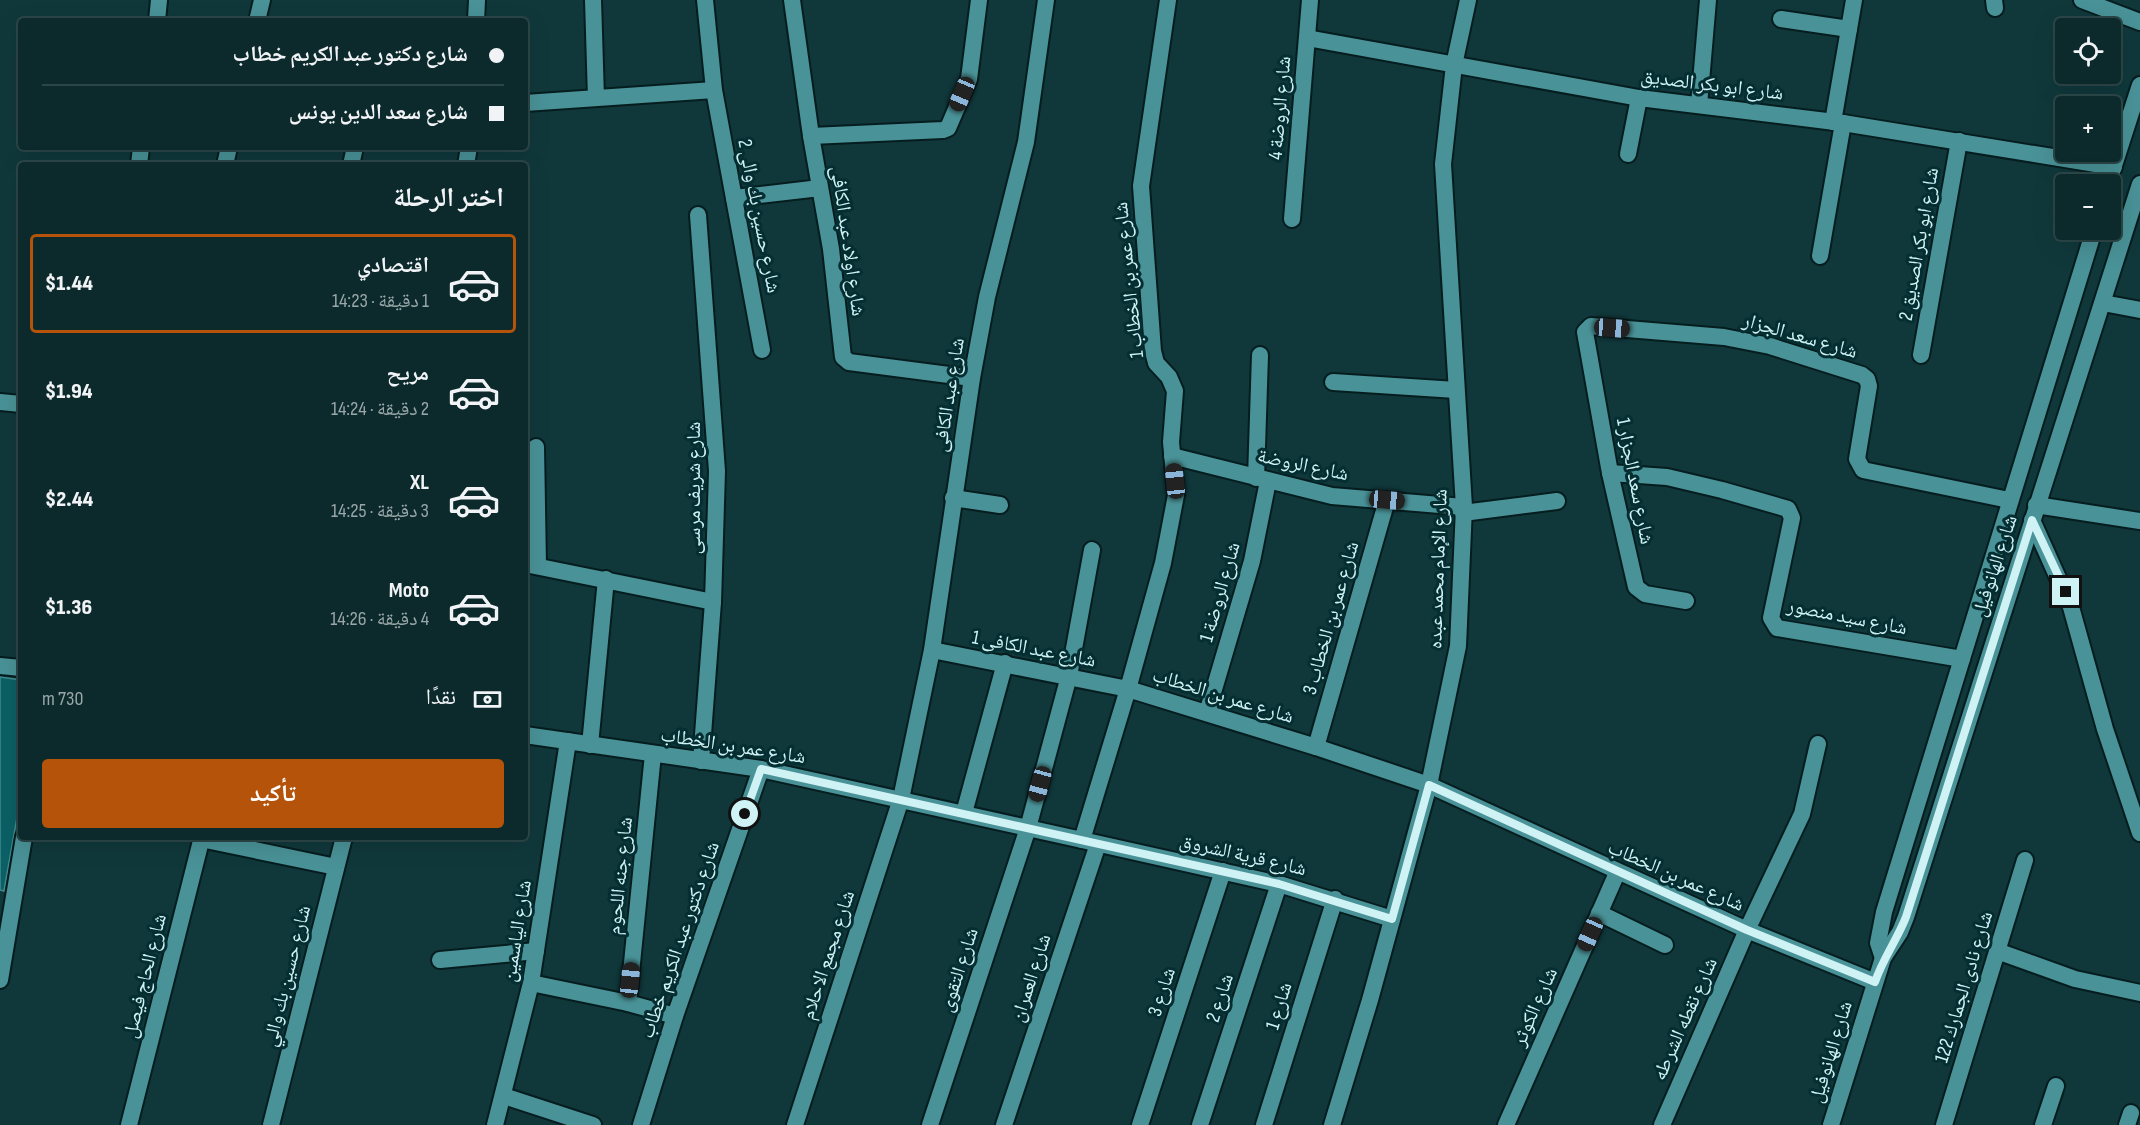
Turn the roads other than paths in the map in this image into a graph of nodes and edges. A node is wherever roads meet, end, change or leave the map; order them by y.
1 (159, 0) edge
2 (262, 0) edge
3 (477, 0) edge
4 (593, 0) edge
5 (705, 0) edge
6 (792, 0) edge
7 (979, 0) edge
8 (1046, 0) edge
9 (1168, 0) edge
10 (1310, 0) edge
11 (1468, 0) edge
12 (1708, 0) edge
13 (1854, 0) edge
14 (2082, 0) edge
15 (157, 18) edge
16 (258, 18) edge
17 (477, 18) edge
18 (1780, 19) dead end
19 (2140, 22) edge
20 (1849, 29) junction
21 (1307, 38) junction
22 (1454, 65) junction
23 (2140, 85) edge
24 (714, 90) junction
25 (596, 98) junction
26 (1640, 98) junction
27 (528, 103) edge
28 (1698, 105) junction
29 (1838, 122) junction
30 (811, 136) junction
31 (1959, 141) junction
32 (1628, 154) dead end
33 (2114, 167) junction
34 (2112, 174) edge
35 (2140, 184) edge
36 (820, 188) junction
37 (734, 198) junction
38 (698, 215) dead end
39 (1292, 219) dead end
40 (2091, 240) edge
41 (1820, 256) dead end
42 (2103, 303) junction
43 (2140, 310) edge
44 (1586, 329) joint
45 (762, 350) dead end
46 (1260, 355) dead end
47 (1921, 355) dead end
48 (972, 378) junction
49 (1333, 382) dead end
50 (1456, 390) junction
51 (0, 402) edge
52 (18, 404) edge
53 (536, 447) dead end
54 (1172, 456) junction
55 (1610, 473) junction
56 (1262, 479) junction
57 (953, 498) junction
58 (1387, 500) junction
59 (2009, 500) junction
60 (1557, 501) dead end
61 (1000, 505) dead end
62 (1463, 510) junction
63 (2034, 513) junction
64 (2140, 521) edge
65 (1092, 550) dead end
66 (532, 565) edge
67 (606, 579) junction
68 (1686, 601) dead end
69 (713, 602) junction
70 (932, 650) junction
71 (1962, 659) junction
72 (1005, 663) junction
73 (0, 666) edge
74 (18, 668) edge
75 (1069, 676) junction
76 (1128, 689) junction
77 (1207, 713) junction
78 (528, 735) edge
79 (568, 741) junction
80 (1818, 744) dead end
81 (590, 745) junction
82 (1316, 747) junction
83 (652, 754) junction
84 (701, 761) junction
85 (761, 769) junction
86 (1429, 785) junction
87 (2133, 786) edge
88 (902, 799) junction
89 (964, 813) junction
90 (1028, 828) junction
91 (2140, 833) edge
92 (23, 840) edge
93 (201, 840) edge
94 (210, 840) edge
95 (343, 840) edge
96 (1090, 842) junction
97 (2025, 860) dead end
98 (336, 867) junction
99 (1223, 871) junction
100 (1617, 873) junction
101 (1279, 884) junction
102 (1335, 899) junction
103 (1599, 913) junction
104 (1392, 919) junction
105 (1747, 930) junction
106 (1665, 945) dead end
107 (536, 951) junction
108 (1997, 951) junction
109 (1883, 958) junction
110 (440, 960) dead end
111 (0, 980) edge
112 (1875, 982) junction
113 (531, 983) junction
114 (2140, 993) edge
115 (628, 1003) junction
116 (675, 1016) junction
117 (2056, 1086) dead end
118 (504, 1096) junction
119 (571, 1122) edge
120 (130, 1125) edge
121 (271, 1125) edge
122 (495, 1125) edge
123 (592, 1125) edge
124 (641, 1125) edge
125 (795, 1125) edge
126 (930, 1125) edge
127 (1004, 1125) edge
128 (1140, 1125) edge
129 (1200, 1125) edge
130 (1264, 1125) edge
131 (1332, 1125) edge
132 (1506, 1125) edge
133 (1662, 1125) edge
134 (1831, 1125) edge
135 (1944, 1125) edge
136 (2043, 1125) edge

1 - 15 street
2 - 16 street
3 - 17 street
4 - 25 street
5 - 24 street, شارع حسين بك والى 2
6 - 30 street, شارع اولاد عبد الكافى
7 - 30 street
8 - 48 street, شارع عبد الكافى
9 - 54 street, شارع عمر بن الخطاب 1
10 - 21 street, شارع الروضة 4
11 - 22 street, شارع الإمام محمد عبده
12 - 28 street
13 - 20 street
14 - 19 street
18 - 20 street
20 - 29 street
21 - 22 street, شارع ابو بكر الصديق
21 - 39 street, شارع الروضة 4
22 - 26 street, شارع ابو بكر الصديق
22 - 50 street, شارع الإمام محمد عبده
23 - 33 street
24 - 25 street
24 - 37 street, شارع حسين بك والى 2
25 - 27 street
26 - 28 street, شارع ابو بكر الصديق
26 - 32 street
28 - 29 street, شارع ابو بكر الصديق
29 - 31 street, شارع ابو بكر الصديق
29 - 41 street
30 - 36 street, شارع اولاد عبد الكافى
31 - 33 street, شارع ابو بكر الصديق
31 - 47 street, شارع ابو بكر الصديق 2
33 - 34 street
35 - 42 street, شارع الهانوفيل
36 - 37 street
36 - 48 street, شارع اولاد عبد الكافى
37 - 45 street, شارع حسين بك والى 2
38 - 69 street, شارع شريف مرسى
40 - 59 street, شارع الهانوفيل
42 - 43 street
42 - 63 street, شارع الهانوفيل
44 - 55 street, شارع سعد الجزار 1
44 - 59 street, شارع سعد الجزار
46 - 56 street, شارع الروضة 1
48 - 57 street, شارع عبد الكافى
49 - 50 street
50 - 62 street, شارع الإمام محمد عبده
51 - 52 street
53 - 66 street
54 - 56 street, شارع الروضة
54 - 76 street, شارع عمر بن الخطاب 1
55 - 68 street, شارع سعد الجزار 1
55 - 71 street, شارع سيد منصور
56 - 58 street, شارع الروضة
56 - 77 street, شارع الروضة 1
57 - 61 street
57 - 70 street, شارع عبد الكافى
58 - 62 street, شارع الروضة
58 - 82 street, شارع عمر بن الخطاب 3
59 - 71 street, شارع الهانوفيل
60 - 62 street, شارع الروضة
62 - 86 street, شارع الإمام محمد عبده
63 - 64 street
63 - 87 street
63 - 109 street, شارع الهانوفيل
65 - 75 street, شارع التقوى
66 - 67 street
67 - 69 street
67 - 81 street
69 - 84 street, شارع شريف مرسى
70 - 72 street, شارع عبد الكافى 1
70 - 88 street, شارع عبد الكافى
71 - 109 street, شارع الهانوفيل
72 - 75 street, شارع عبد الكافى 1
72 - 89 street
73 - 74 street
75 - 76 street, شارع عبد الكافى 1
75 - 90 street, شارع التقوى
76 - 77 street, شارع عمر بن الخطاب
76 - 96 street, شارع عمر بن الخطاب
77 - 82 street, شارع عمر بن الخطاب
78 - 79 street, شارع عمر بن الخطاب
79 - 81 street, شارع عمر بن الخطاب
79 - 107 street, شارع الياسمين
80 - 105 street, شارع نقطه الشرطه
81 - 83 street, شارع عمر بن الخطاب
82 - 86 street, شارع عمر بن الخطاب
83 - 84 street, شارع عمر بن الخطاب
83 - 115 street, شارع جنه اللحوم
84 - 85 street, شارع عمر بن الخطاب
85 - 88 street, شارع عمر بن الخطاب
85 - 116 street, شارع دكتور عبد الكريم خطاب
86 - 100 street, شارع عمر بن الخطاب
86 - 104 street, شارع الإمام محمد عبده
87 - 91 street
88 - 89 street, شارع عمر بن الخطاب
88 - 125 street, شارع مجمع الاحلام
89 - 90 street, شارع عمر بن الخطاب
90 - 96 street, شارع عمر بن الخطاب
90 - 126 street, شارع التقوى
92 - 111 street
93 - 120 street, شارع الحاج فيصل
94 - 98 street
95 - 98 street, شارع حسين بك والي
96 - 99 street, شارع قرية الشروق
96 - 127 street, شارع العمران
97 - 108 street, شارع نادى الجمارك 122
98 - 121 street, شارع حسين بك والي
99 - 101 street, شارع قرية الشروق
99 - 128 street, شارع 3
100 - 103 street, شارع الكوثر
100 - 105 street, شارع عمر بن الخطاب
101 - 102 street, شارع قرية الشروق
101 - 129 street, شارع 2
102 - 104 street, شارع قرية الشروق
102 - 130 street, شارع 1
103 - 106 street
103 - 132 street, شارع الكوثر
104 - 131 street, شارع الإمام محمد عبده
105 - 112 street, شارع عمر بن الخطاب
105 - 133 street, شارع نقطه الشرطه
107 - 110 street
107 - 113 street, شارع الياسمين
108 - 114 street
108 - 135 street, شارع نادى الجمارك 122
109 - 112 street, شارع الهانوفيل
112 - 134 street, شارع الهانوفيل
113 - 115 street
113 - 118 street, شارع الياسمين
115 - 116 street
116 - 124 street, شارع دكتور عبد الكريم خطاب
117 - 136 street
118 - 119 street
118 - 122 street, شارع الياسمين
119 - 123 street

